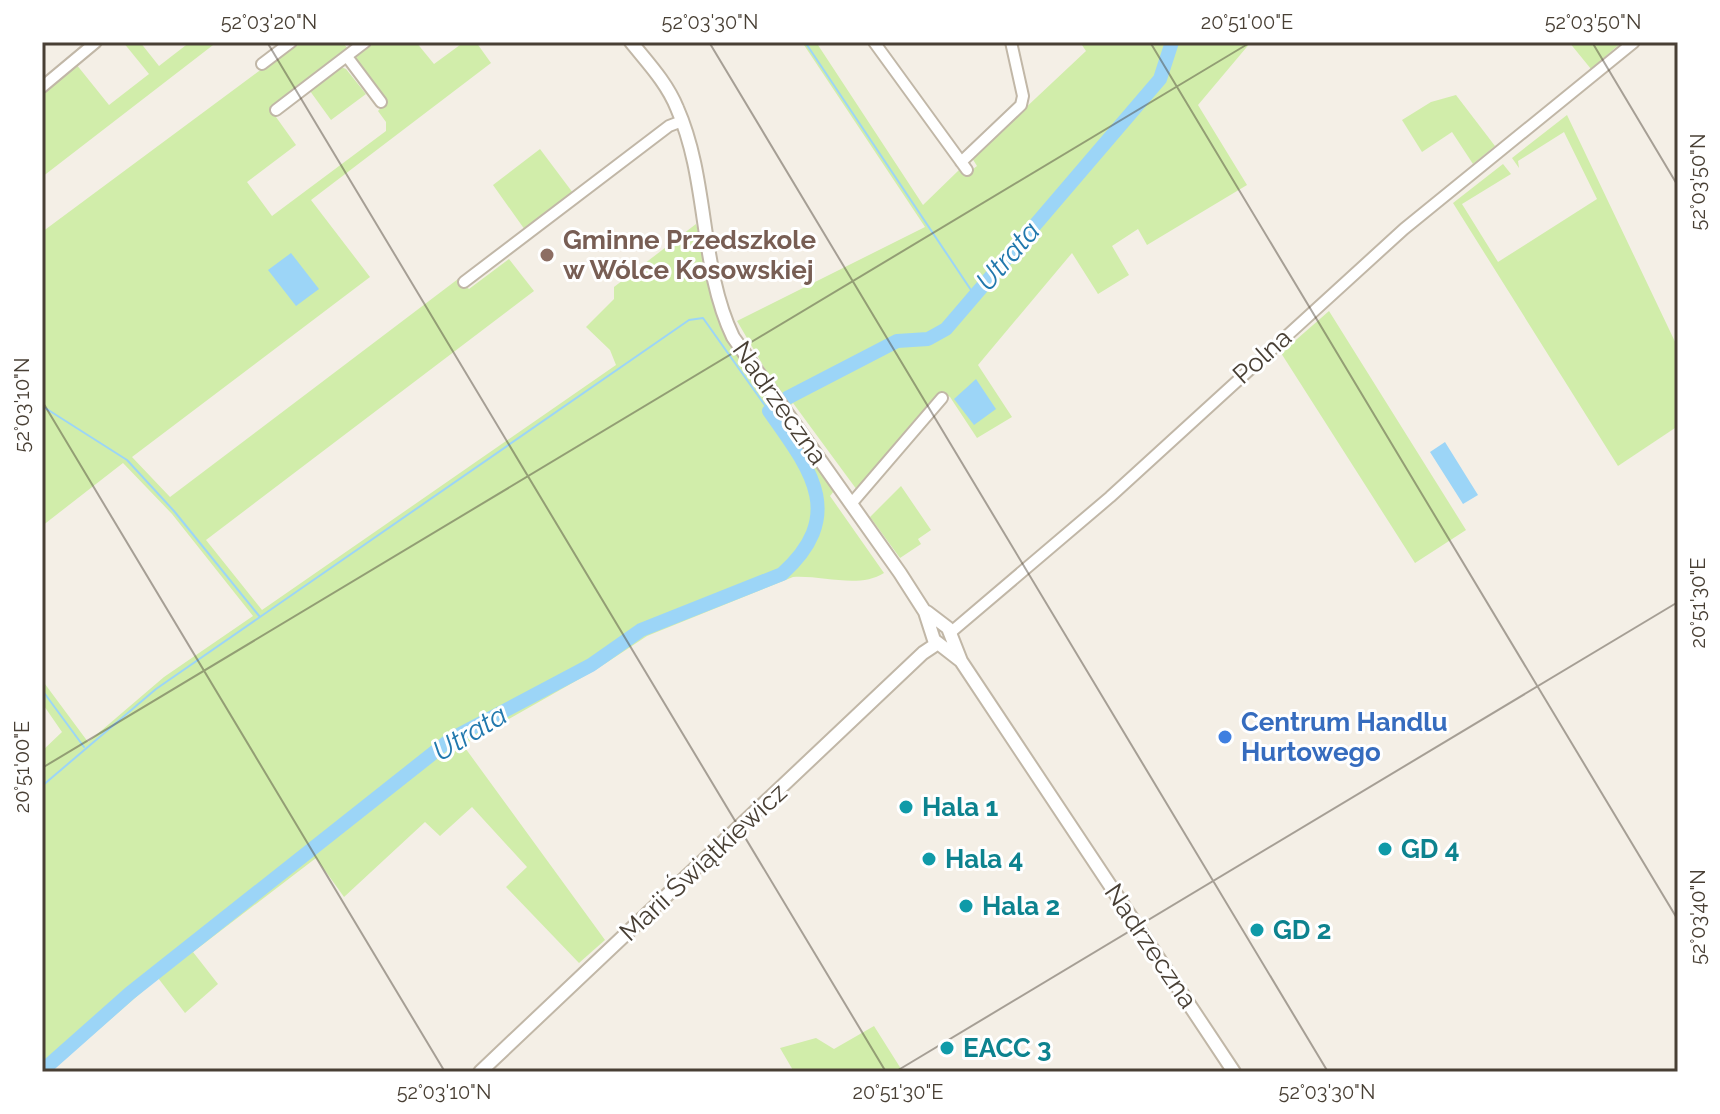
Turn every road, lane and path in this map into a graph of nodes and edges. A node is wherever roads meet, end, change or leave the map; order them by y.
1 (96, 42) edge
2 (291, 42) edge
3 (365, 42) edge
4 (631, 42) edge
5 (874, 42) edge
6 (1011, 42) edge
7 (1634, 42) edge
8 (348, 58) junction
9 (262, 64) dead end
10 (42, 87) edge
11 (381, 102) dead end
12 (276, 110) dead end
13 (682, 121) junction
14 (464, 282) dead end
15 (942, 398) dead end
16 (851, 504) junction
17 (941, 634) junction
18 (480, 1072) edge
19 (1234, 1072) edge

1 - 10 street
2 - 9 street
3 - 8 street
4 - 13 street, Nadrzeczna
5 - 6 street
7 - 17 street, Polna
8 - 11 street
8 - 12 street
13 - 14 street
13 - 16 street, Nadrzeczna
15 - 16 street
16 - 17 street, Nadrzeczna
17 - 18 street, Marii Świątkiewicz
17 - 19 street, Nadrzeczna

